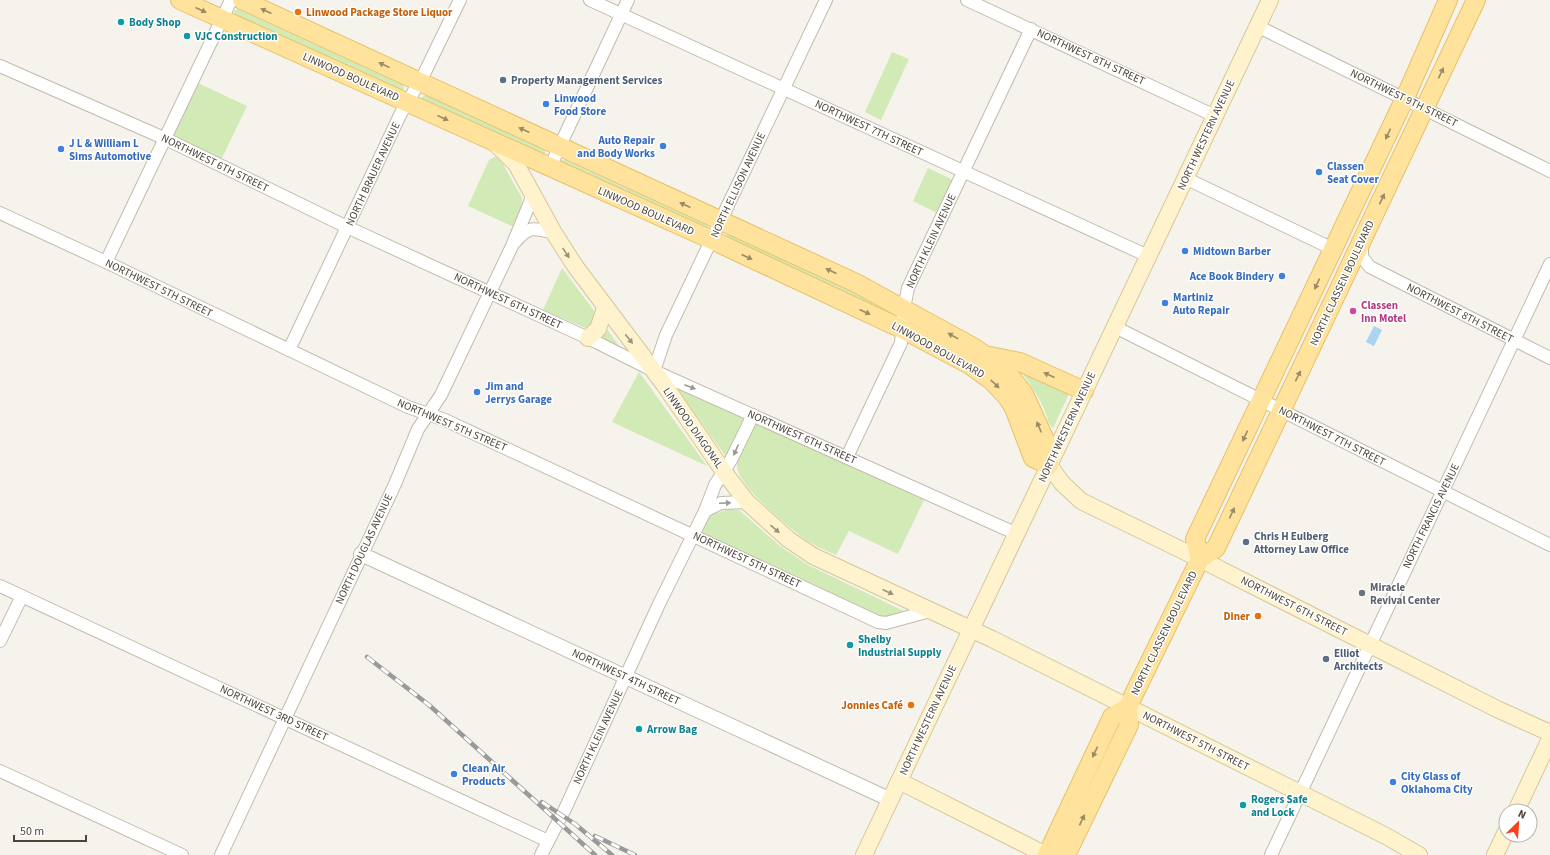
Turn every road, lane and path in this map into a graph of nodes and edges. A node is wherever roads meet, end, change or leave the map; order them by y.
1 (180, 0) edge
2 (231, 0) edge
3 (242, 0) edge
4 (460, 0) edge
5 (590, 0) edge
6 (628, 0) edge
7 (826, 0) edge
8 (967, 0) edge
9 (1270, 0) edge
10 (1448, 0) edge
11 (1476, 0) edge
12 (986, 4) edge
13 (621, 14) junction
14 (222, 19) junction
15 (1257, 26) junction
16 (1031, 29) junction
17 (0, 66) edge
18 (420, 82) junction
19 (782, 89) junction
20 (1404, 98) junction
21 (408, 102) junction
22 (1424, 108) junction
23 (1215, 116) junction
24 (166, 139) junction
25 (492, 141) junction
26 (559, 146) junction
27 (550, 167) junction
28 (964, 171) junction
29 (1550, 171) edge
30 (1185, 178) junction
31 (533, 195) junction
32 (0, 213) edge
33 (721, 221) junction
34 (347, 227) junction
35 (554, 233) junction
36 (712, 240) junction
37 (1362, 241) junction
38 (512, 246) junction
39 (1333, 249) junction
40 (1148, 256) junction
41 (106, 262) junction
42 (1550, 264) edge
43 (1370, 267) junction
44 (1347, 272) junction
45 (489, 292) junction
46 (605, 308) junction
47 (904, 308) junction
48 (1115, 327) junction
49 (902, 329) junction
50 (588, 338) junction
51 (1514, 340) junction
52 (289, 350) junction
53 (987, 355) junction
54 (1550, 358) edge
55 (654, 372) junction
56 (1084, 391) junction
57 (1262, 401) junction
58 (1281, 411) junction
59 (428, 414) junction
60 (753, 415) junction
61 (847, 457) junction
62 (1049, 465) junction
63 (724, 472) junction
64 (1443, 492) junction
65 (747, 502) junction
66 (705, 511) junction
67 (1017, 534) junction
68 (694, 535) junction
69 (1550, 545) edge
70 (361, 554) junction
71 (1200, 559) junction
72 (0, 586) edge
73 (22, 596) junction
74 (930, 611) junction
75 (972, 630) junction
76 (0, 641) edge
77 (1370, 644) junction
78 (626, 677) junction
79 (1128, 707) junction
80 (284, 718) junction
81 (1550, 733) edge
82 (1550, 739) edge
83 (0, 771) edge
84 (899, 781) junction
85 (1300, 793) junction
86 (890, 800) junction
87 (1520, 803) edge
88 (548, 841) junction
89 (1501, 843) edge
90 (182, 855) edge
91 (221, 855) edge
92 (541, 855) edge
93 (864, 855) edge
94 (1047, 855) edge
95 (1066, 855) edge
96 (1271, 855) edge
97 (1419, 855) edge
98 (1495, 855) edge

1 -> 14 main road, LINWOOD BOULEVARD
2 - 14 street
18 -> 3 main road, LINWOOD BOULEVARD
4 - 18 street, NORTH BRAUER AVENUE
5 - 13 street, NORTHWEST 7TH STREET
6 - 13 street
7 - 19 street, NORTH ELLISON AVENUE
8 - 12 street, NORTHWEST 8TH STREET
9 - 15 main road, NORTH WESTERN AVENUE
10 - 20 main road, NORTH CLASSEN BOULEVARD
22 -> 11 main road, NORTH CLASSEN BOULEVARD
12 - 16 street, NORTHWEST 8TH STREET
13 - 19 street, NORTHWEST 7TH STREET
13 - 26 street
14 - 21 main road, LINWOOD BOULEVARD
14 - 24 street
15 - 20 street, NORTHWEST 9TH STREET
15 - 23 main road, NORTH WESTERN AVENUE
16 - 23 street, NORTHWEST 8TH STREET
16 - 28 street, NORTH KLEIN AVENUE
17 - 24 street, NORTHWEST 6TH STREET
18 - 21 street, NORTH BRAUER AVENUE
26 -> 18 main road, LINWOOD BOULEVARD
19 - 28 street, NORTHWEST 7TH STREET
19 - 33 street, NORTH ELLISON AVENUE
20 - 22 street, NORTHWEST 9TH STREET
20 -> 39 main road, NORTH CLASSEN BOULEVARD
21 -> 25 main road, LINWOOD BOULEVARD
21 - 34 street, NORTH BRAUER AVENUE
22 - 29 street, NORTHWEST 9TH STREET
37 -> 22 main road, NORTH CLASSEN BOULEVARD
23 - 30 main road, NORTH WESTERN AVENUE
24 - 34 street, NORTHWEST 6TH STREET
24 - 41 street
25 - 27 main road, LINWOOD BOULEVARD
25 - 31 main road, LINWOOD DIAGONAL
26 - 27 street
33 -> 26 main road, LINWOOD BOULEVARD
27 - 36 main road, LINWOOD BOULEVARD
28 - 40 street, NORTHWEST 7TH STREET
28 - 47 street, NORTH KLEIN AVENUE
30 - 39 street
30 - 40 main road, NORTH WESTERN AVENUE
31 - 35 main road, LINWOOD DIAGONAL
31 - 38 street, NORTH DOUGLAS AVENUE
32 - 41 street, NORTHWEST 5TH STREET
33 - 36 street, NORTH ELLISON AVENUE
47 -> 33 main road, LINWOOD BOULEVARD
34 - 45 street, NORTHWEST 6TH STREET
34 - 52 street, NORTH BRAUER AVENUE
35 - 38 street, NORTH DOUGLAS AVENUE
35 -> 46 main road, LINWOOD DIAGONAL
36 -> 49 main road, LINWOOD BOULEVARD
36 - 55 street, NORTH ELLISON AVENUE
37 - 43 street
37 - 44 main road, NORTH CLASSEN BOULEVARD
38 - 45 street, NORTH DOUGLAS AVENUE
39 -> 57 main road, NORTH CLASSEN BOULEVARD
40 - 48 main road, NORTH WESTERN AVENUE
41 - 52 street, NORTHWEST 5TH STREET
42 - 51 street, NORTH FRANCIS AVENUE
43 - 44 street
43 - 51 street, NORTHWEST 8TH STREET
58 -> 44 main road, NORTH CLASSEN BOULEVARD
45 - 50 street, NORTHWEST 6TH STREET
45 - 59 street, NORTH DOUGLAS AVENUE
46 - 50 main road
46 -> 55 main road, LINWOOD DIAGONAL
47 - 49 street, NORTH KLEIN AVENUE
53 -> 47 main road, LINWOOD BOULEVARD
48 - 56 main road, NORTH WESTERN AVENUE
48 - 57 street, NORTHWEST 7TH STREET
49 - 61 street, NORTH KLEIN AVENUE
49 -> 62 main road, LINWOOD BOULEVARD
50 - 55 street, NORTHWEST 6TH STREET
51 - 54 street, NORTHWEST 8TH STREET
51 - 64 street, NORTH FRANCIS AVENUE
52 - 59 street, NORTHWEST 5TH STREET
56 -> 53 main road
62 -> 53 main road, LINWOOD BOULEVARD
55 -> 60 street, NORTHWEST 6TH STREET
55 - 63 main road, LINWOOD DIAGONAL
56 - 62 main road, NORTH WESTERN AVENUE
57 - 58 street, NORTHWEST 7TH STREET
57 -> 71 main road, NORTH CLASSEN BOULEVARD
58 - 64 street, NORTHWEST 7TH STREET
71 -> 58 main road, NORTH CLASSEN BOULEVARD
59 - 68 street, NORTHWEST 5TH STREET
59 - 70 street, NORTH DOUGLAS AVENUE
60 - 61 street, NORTHWEST 6TH STREET
60 -> 63 street, NORTH KLEIN AVENUE
61 - 67 street, NORTHWEST 6TH STREET
62 - 67 main road, NORTH WESTERN AVENUE
62 - 71 main road, NORTHWEST 6TH STREET
63 - 65 main road, LINWOOD DIAGONAL
63 - 66 street, NORTH KLEIN AVENUE
64 - 69 street, NORTHWEST 7TH STREET
64 - 77 street, NORTH FRANCIS AVENUE
66 -> 65 street
65 -> 74 main road, LINWOOD DIAGONAL
66 - 68 street, NORTH KLEIN AVENUE
67 - 75 main road, NORTH WESTERN AVENUE
68 - 74 street, NORTHWEST 5TH STREET
68 - 78 street, NORTH KLEIN AVENUE
70 - 78 street, NORTHWEST 4TH STREET
70 - 80 street, NORTH DOUGLAS AVENUE
71 - 77 main road, NORTHWEST 6TH STREET
71 - 79 main road, NORTH CLASSEN BOULEVARD
72 - 73 street, NORTHWEST 3RD STREET
73 - 76 street
73 - 80 street, NORTHWEST 3RD STREET
74 - 75 main road, LINWOOD DIAGONAL
75 - 79 main road, NORTHWEST 5TH STREET
75 - 84 main road, NORTH WESTERN AVENUE
77 - 81 main road, NORTHWEST 6TH STREET
77 - 85 street, NORTH FRANCIS AVENUE
78 - 86 street, NORTHWEST 4TH STREET
78 - 88 street, NORTH KLEIN AVENUE
79 - 85 main road, NORTHWEST 5TH STREET
79 -> 94 main road, NORTH CLASSEN BOULEVARD
95 -> 79 main road, NORTH CLASSEN BOULEVARD
80 - 88 street, NORTHWEST 3RD STREET
80 - 91 street, NORTH DOUGLAS AVENUE
82 - 87 main road
83 - 90 street
84 - 86 main road, NORTH WESTERN AVENUE
84 - 94 main road
85 - 96 street, NORTH FRANCIS AVENUE
85 - 97 main road, NORTHWEST 5TH STREET
86 - 93 main road, NORTH WESTERN AVENUE
88 - 92 street, NORTH KLEIN AVENUE
89 - 98 main road

